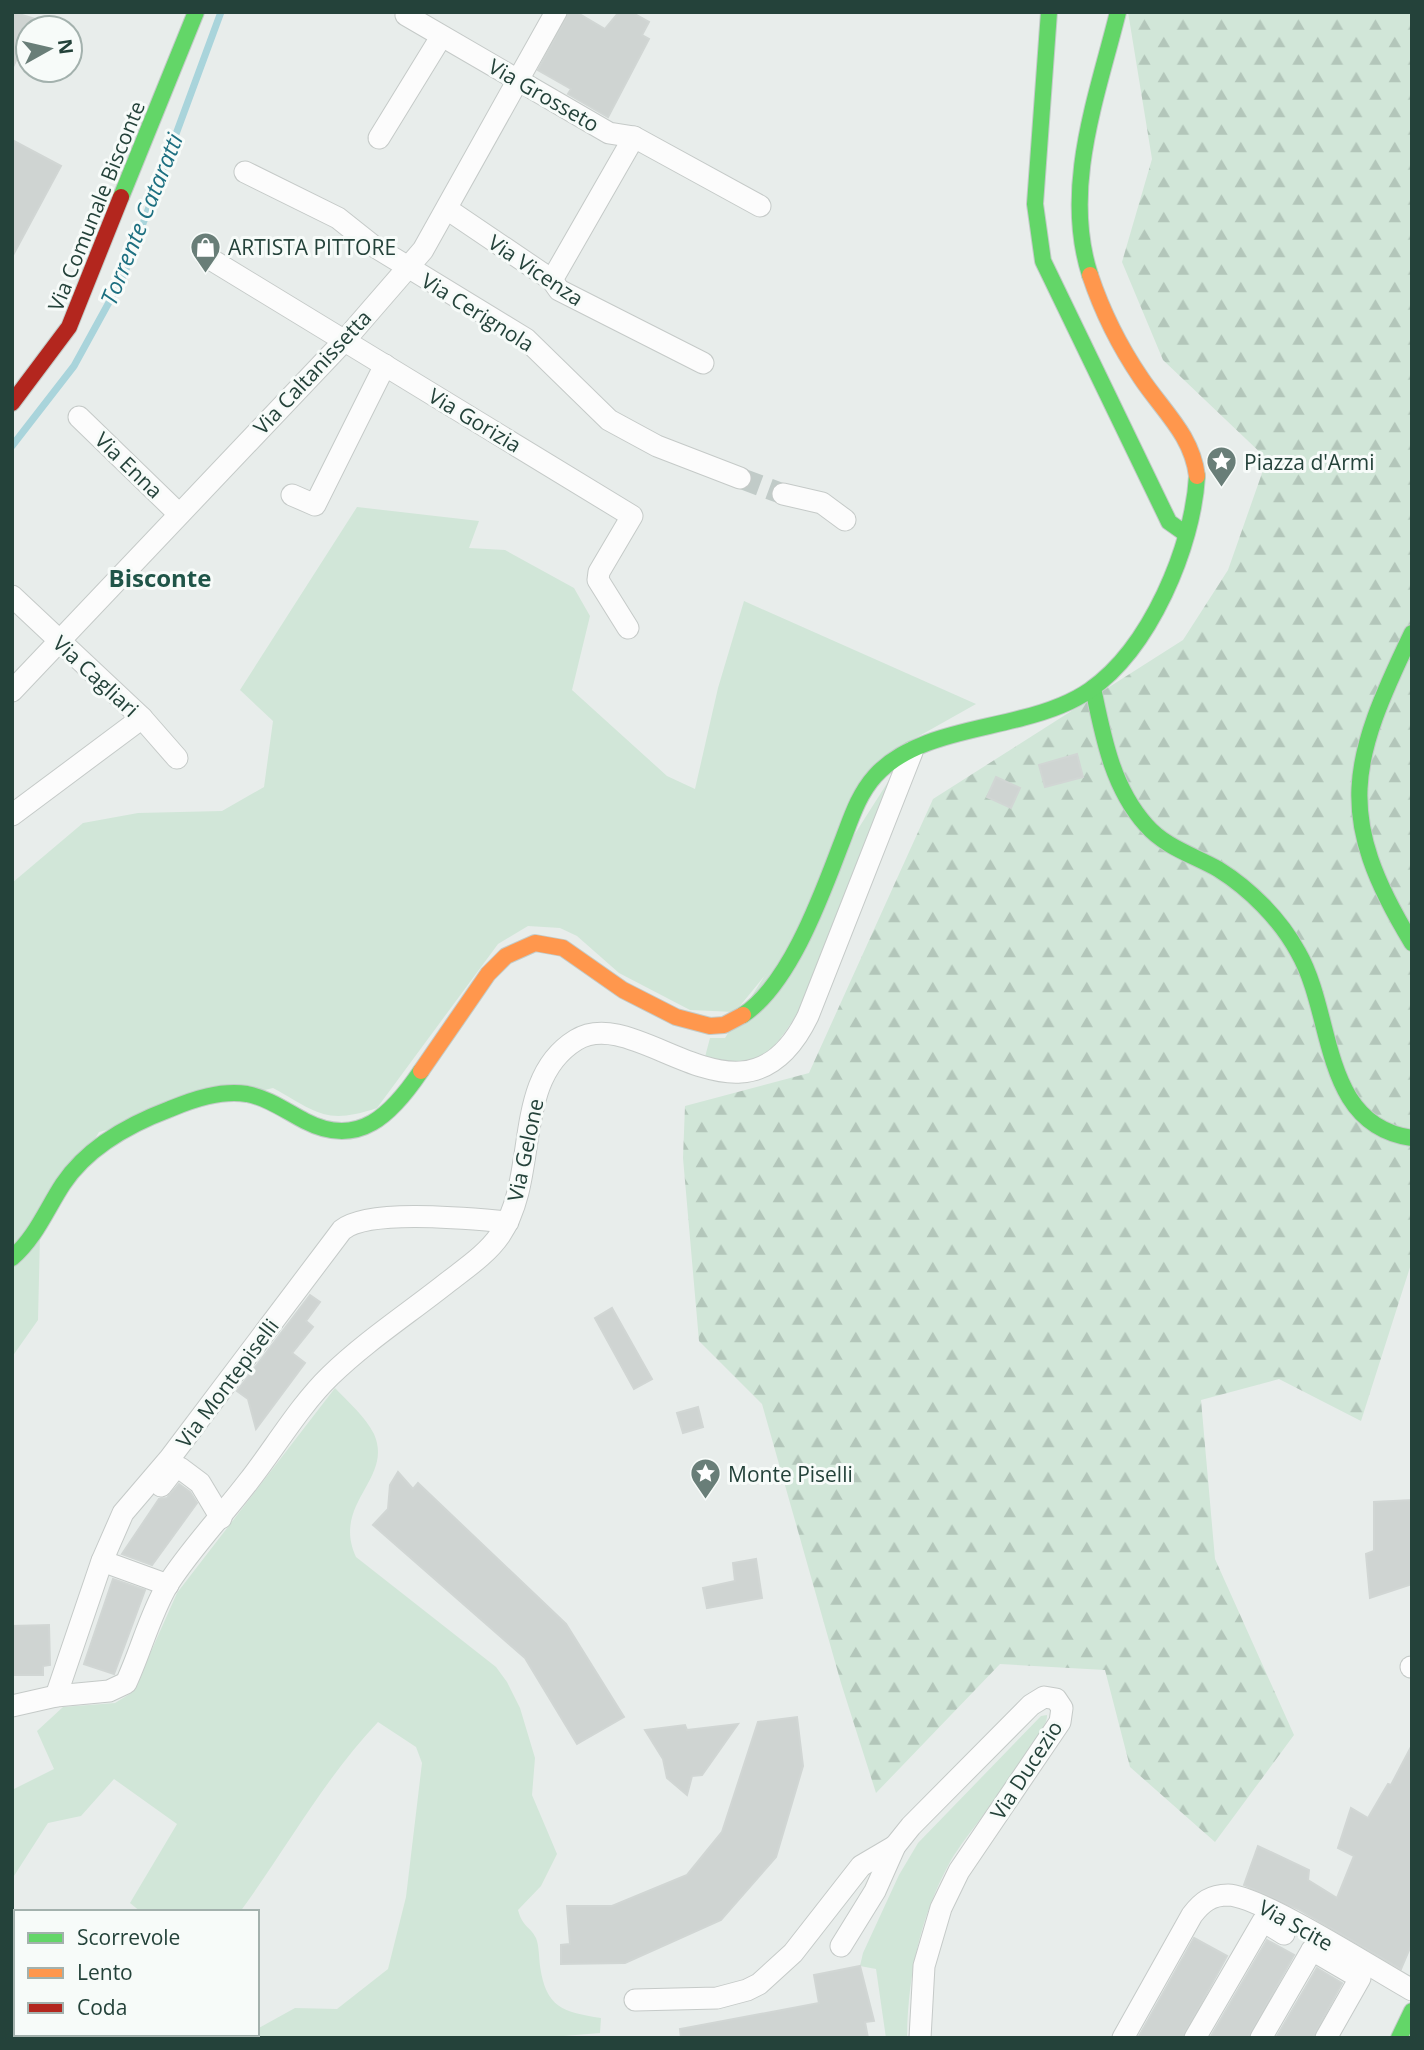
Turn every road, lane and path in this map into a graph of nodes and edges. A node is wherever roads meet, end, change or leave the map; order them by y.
1 (196, 12) edge
2 (556, 12) edge
3 (1049, 12) edge
4 (1118, 12) edge
5 (406, 15) dead end
6 (441, 37) junction
7 (517, 79) junction
8 (379, 138) dead end
9 (634, 138) junction
10 (245, 172) dead end
11 (760, 206) dead end
12 (447, 209) junction
13 (207, 257) dead end
14 (408, 267) junction
15 (552, 280) junction
16 (345, 340) junction
17 (703, 363) dead end
18 (385, 365) junction
19 (12, 402) edge
20 (79, 417) dead end
21 (740, 478) tunnel mouth
22 (783, 494) tunnel mouth
23 (292, 495) dead end
24 (179, 514) junction
25 (845, 520) dead end
26 (1186, 534) junction
27 (12, 596) edge
28 (628, 628) dead end
29 (1412, 633) edge
30 (58, 642) junction
31 (1093, 688) junction
32 (12, 691) edge
33 (142, 718) junction
34 (912, 752) junction
35 (177, 758) dead end
36 (12, 815) edge
37 (1412, 943) edge
38 (1412, 1138) edge
39 (508, 1222) junction
40 (12, 1258) edge
41 (221, 1518) junction
42 (116, 1526) junction
43 (102, 1561) junction
44 (168, 1585) junction
45 (56, 1696) junction
46 (12, 1706) edge
47 (895, 1846) junction
48 (841, 1946) dead end
49 (1312, 1950) junction
50 (1412, 1990) edge
51 (635, 2000) dead end
52 (920, 2038) edge
53 (1123, 2038) edge
54 (1195, 2038) edge
55 (1261, 2038) edge
56 (1326, 2038) edge

1 - 19 main road, Via Comunale Bisconte
2 - 7 street, Via Caltanissetta
3 - 26 main road
4 - 26 main road
5 - 6 street, Via Grosseto
6 - 7 street, Via Grosseto
6 - 8 street
7 - 9 street, Via Grosseto
7 - 12 street, Via Caltanissetta
9 - 11 street, Via Grosseto
9 - 15 street
10 - 14 street, Via Cerignola
12 - 14 street, Via Caltanissetta
12 - 15 street, Via Vicenza
13 - 16 street, Via Gorizia
14 - 16 street, Via Caltanissetta
14 - 21 street, Via Cerignola
15 - 17 street, Via Vicenza
16 - 18 street, Via Gorizia
16 - 24 street, Via Caltanissetta
18 - 23 street
18 - 28 street, Via Gorizia
20 - 24 street, Via Enna
22 - 25 street
24 - 30 street, Via Caltanissetta
26 - 31 main road
27 - 30 street, Via Cagliari
29 - 37 main road
30 - 32 street, Via Caltanissetta
30 - 33 street, Via Cagliari
31 - 34 main road
31 - 38 main road
33 - 35 street, Via Cagliari
33 - 36 street
34 - 39 street, Via Gelone
34 - 40 main road
39 - 41 street, Via Gelone
39 - 42 street, Via Montepiselli
41 - 42 street
41 - 44 street, Via Gelone
42 - 43 street, Via Montepiselli
43 - 44 street
43 - 45 street, Via Montepiselli
44 - 45 street, Via Gelone
45 - 46 street, Via Gelone
47 - 48 street, Via Ducezio
47 - 51 street
47 - 52 street, Via Ducezio
49 - 54 street
49 - 55 street
49 - 56 street
50 - 53 street, Via Scite

